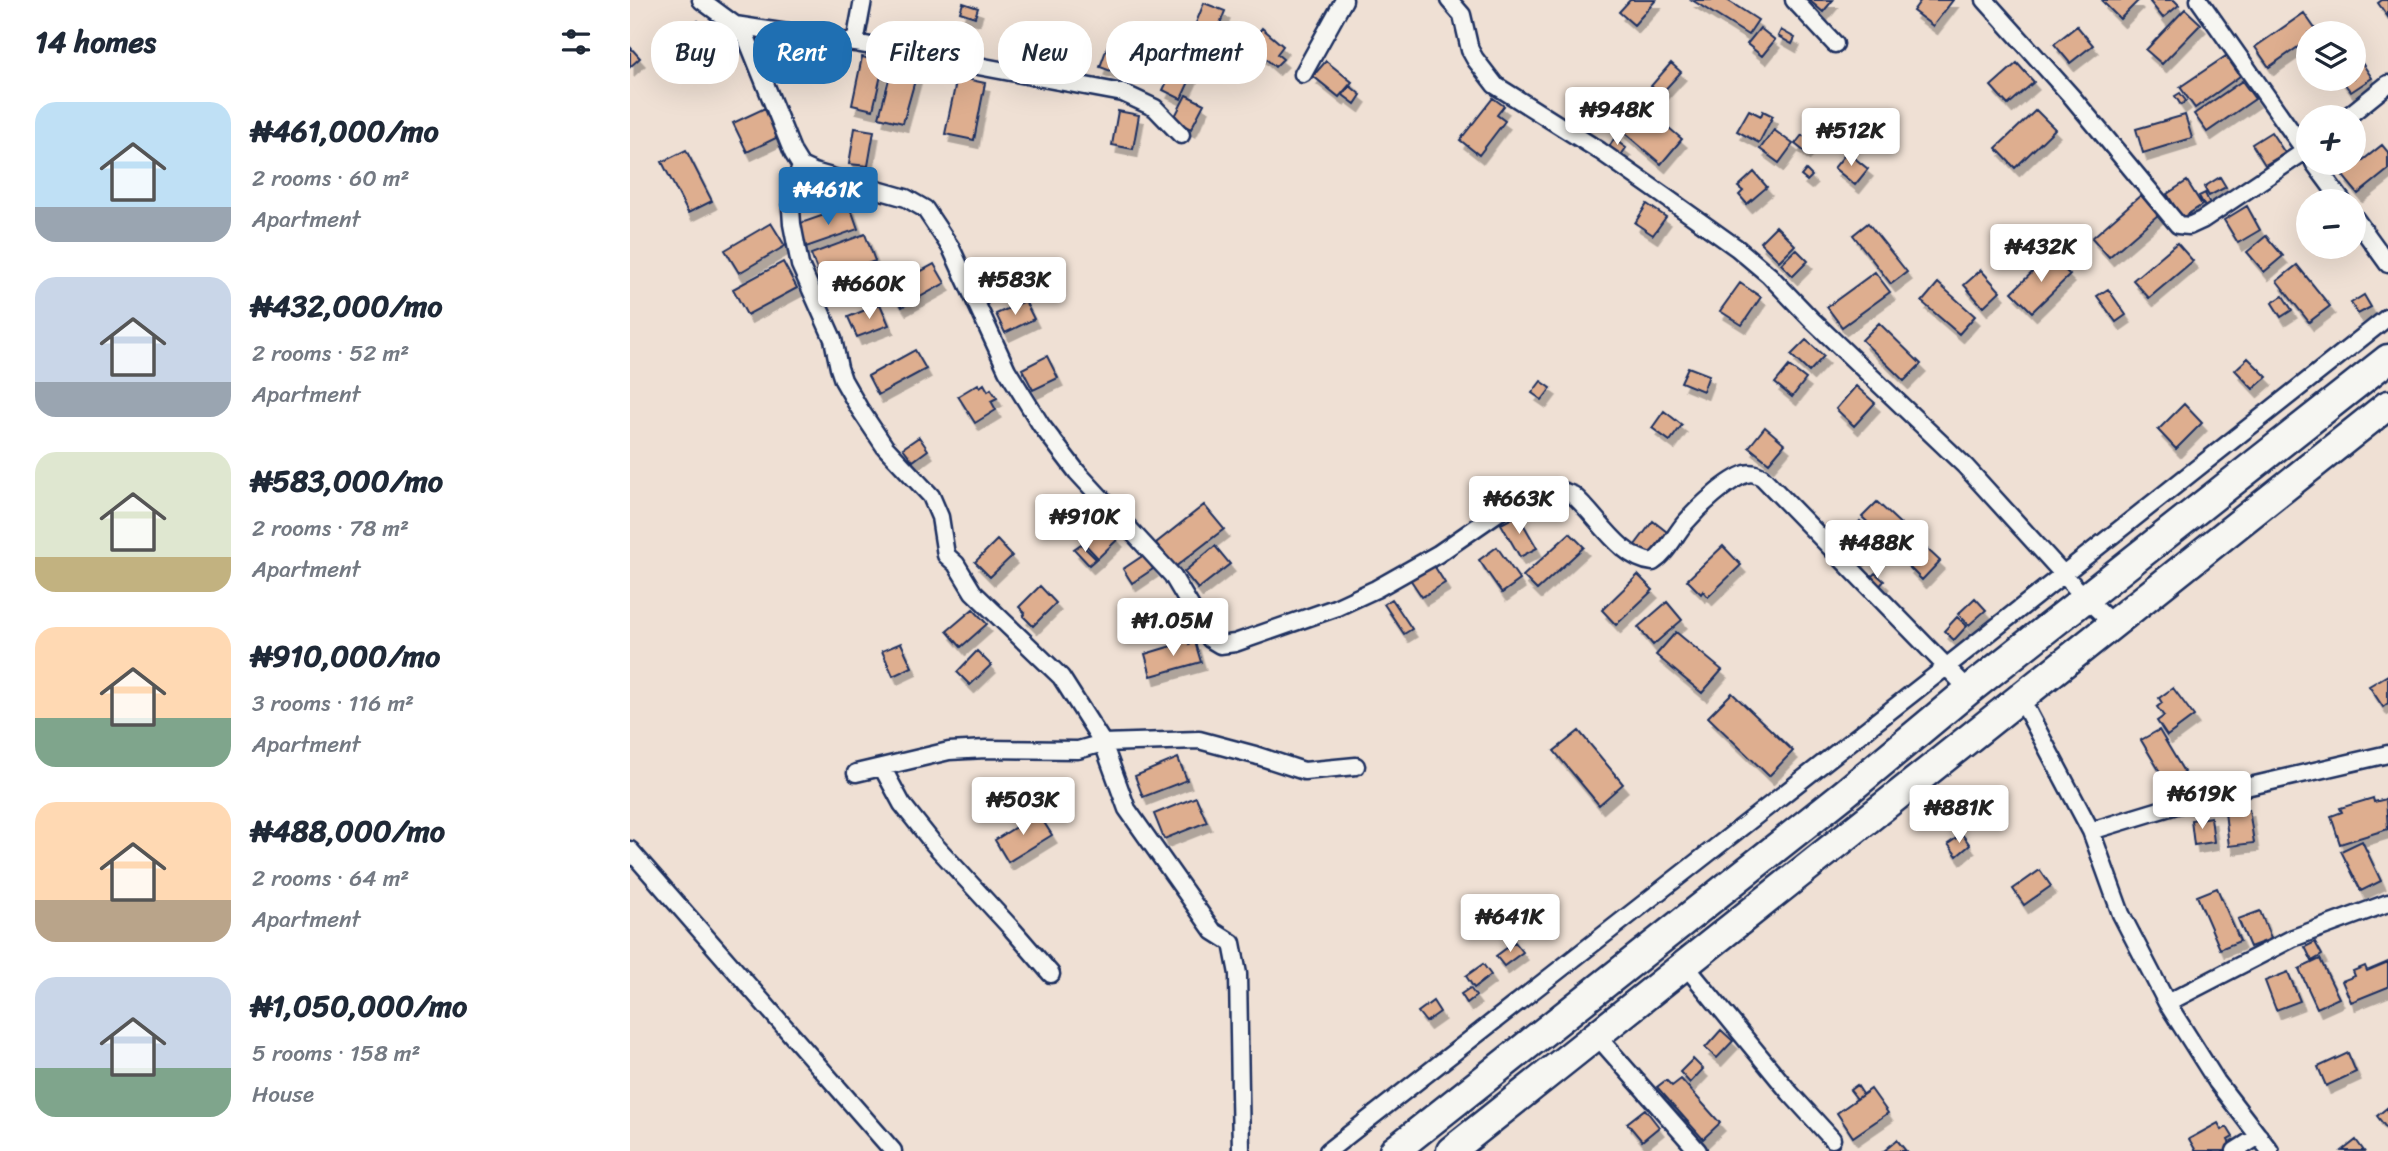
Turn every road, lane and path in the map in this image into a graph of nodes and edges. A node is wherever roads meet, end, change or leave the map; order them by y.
1 (701, 0) edge
2 (863, 0) edge
3 (1344, 0) edge
4 (1449, 0) edge
5 (1794, 0) edge
6 (1985, 0) edge
7 (2199, 0) edge
8 (731, 21) edge
9 (739, 25) edge
10 (739, 29) edge
11 (855, 43) junction
12 (1835, 44) dead end
13 (1303, 74) dead end
14 (2388, 84) edge
15 (2362, 105) edge
16 (1181, 135) dead end
17 (2296, 137) edge
18 (2296, 163) edge
19 (801, 166) junction
20 (2366, 234) edge
21 (2388, 264) edge
22 (2388, 317) edge
23 (2388, 359) edge
24 (2388, 405) edge
25 (2062, 572) junction
26 (2085, 598) junction
27 (2112, 623) junction
28 (1946, 667) junction
29 (1969, 690) junction
30 (2020, 696) junction
31 (1103, 743) junction
32 (2388, 754) edge
33 (1356, 766) dead end
34 (882, 767) junction
35 (856, 773) dead end
36 (2091, 831) junction
37 (630, 850) edge
38 (2388, 903) edge
39 (1685, 965) junction
40 (1051, 974) dead end
41 (2167, 1003) junction
42 (1596, 1035) junction
43 (2259, 1136) junction
44 (1832, 1139) dead end
45 (893, 1151) edge
46 (1241, 1151) edge
47 (1328, 1151) edge
48 (1394, 1151) edge
49 (1451, 1151) edge
50 (1698, 1151) edge
51 (2235, 1151) edge
52 (2270, 1151) edge

1 - 8 street
2 - 11 street
3 - 13 street
4 - 25 street
5 - 12 street
6 - 18 street
7 - 17 street
9 - 11 street
10 - 19 street
11 - 16 street
14 - 15 street
19 - 28 street
19 - 31 street
20 - 21 street
22 - 25 street
23 - 26 highway
24 - 27 highway
25 - 26 street
25 - 28 street
26 - 27 street
26 - 29 highway
27 - 30 highway
28 - 29 street
28 - 47 street
29 - 48 highway
30 - 36 street
30 - 39 highway
31 - 33 street
31 - 34 street
31 - 46 street
32 - 36 street
34 - 35 street
34 - 40 street
36 - 41 street
37 - 45 street
38 - 41 street
39 - 42 highway
39 - 44 street
41 - 43 street
42 - 49 highway
42 - 50 street
43 - 51 street
43 - 52 street

